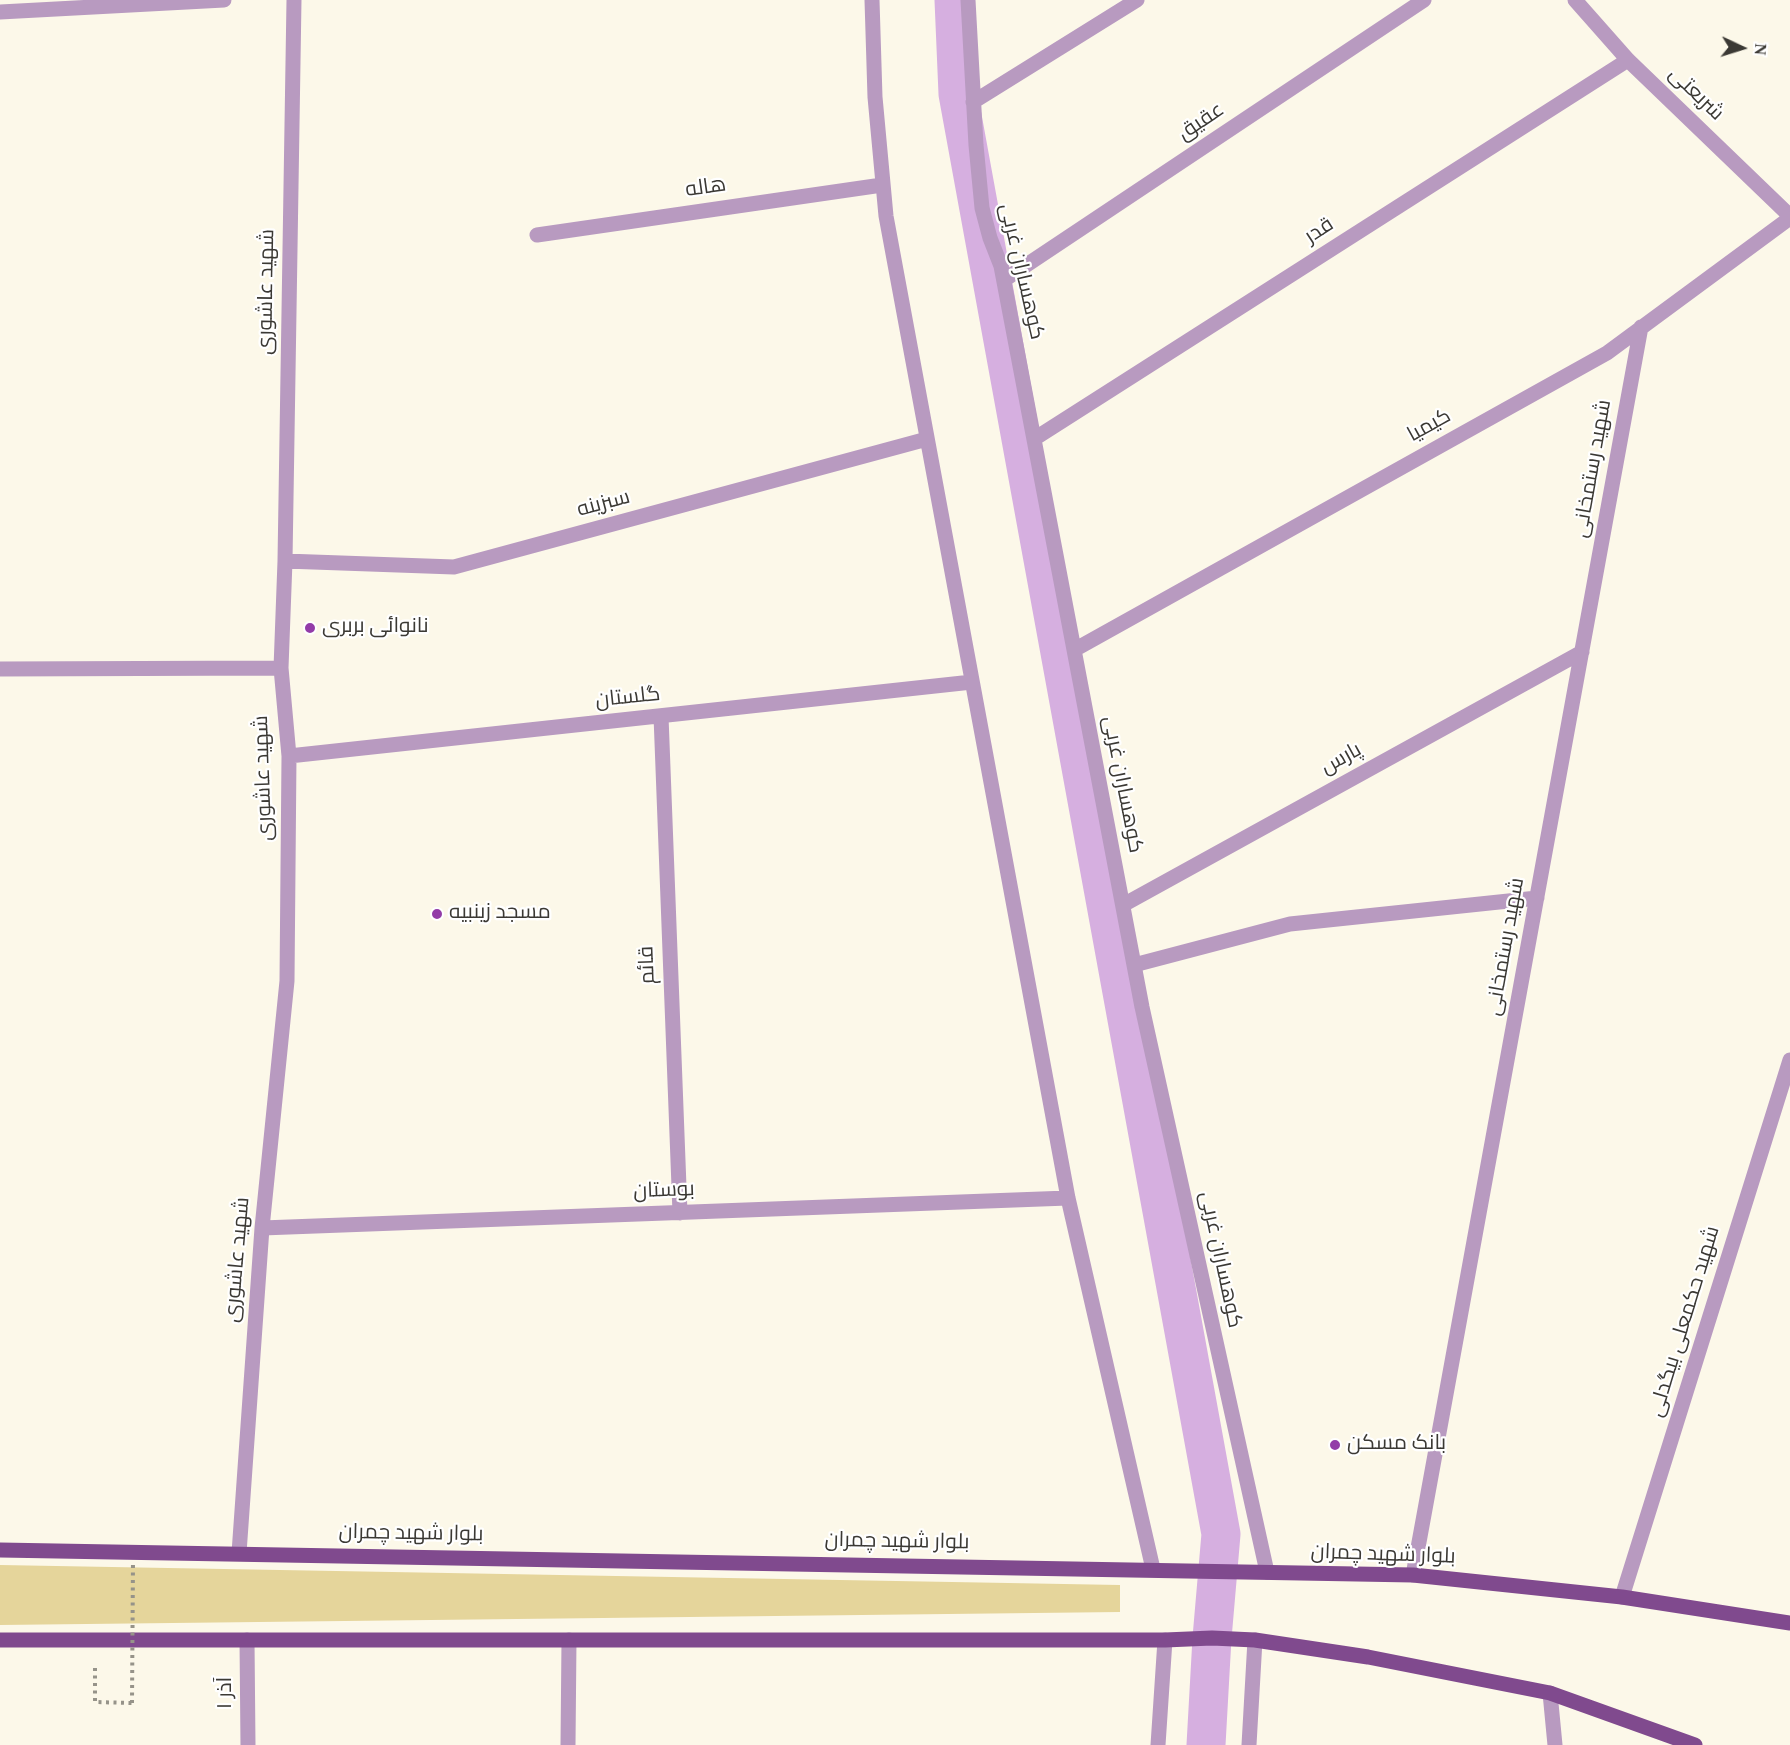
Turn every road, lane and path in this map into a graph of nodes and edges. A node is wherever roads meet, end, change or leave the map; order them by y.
1 (224, 0) edge
2 (294, 0) edge
3 (872, 0) edge
4 (968, 0) edge
5 (1137, 0) edge
6 (1424, 0) edge
7 (1575, 0) edge
8 (0, 12) edge
9 (1628, 60) junction
10 (974, 102) junction
11 (882, 185) junction
12 (1790, 217) edge
13 (537, 235) dead end
14 (1004, 280) junction
15 (1641, 327) junction
16 (927, 439) junction
17 (1034, 439) junction
18 (285, 561) junction
19 (1074, 650) junction
20 (1582, 652) junction
21 (281, 668) junction
22 (0, 669) edge
23 (972, 682) junction
24 (661, 717) junction
25 (289, 756) junction
26 (1537, 898) junction
27 (1123, 905) junction
28 (1134, 965) junction
29 (1790, 1060) edge
30 (1068, 1198) junction
31 (680, 1213) junction
32 (262, 1228) junction
33 (0, 1550) edge
34 (238, 1553) junction
35 (133, 1561) dead end
36 (1153, 1569) junction
37 (1267, 1572) junction
38 (1413, 1575) junction
39 (1622, 1597) junction
40 (1790, 1623) edge
41 (0, 1640) edge
42 (94, 1640) junction
43 (248, 1640) junction
44 (568, 1640) junction
45 (1165, 1640) junction
46 (1255, 1640) junction
47 (1550, 1693) junction
48 (248, 1745) edge
49 (568, 1745) edge
50 (1158, 1745) edge
51 (1249, 1745) edge
52 (1555, 1745) edge
53 (1695, 1745) edge

1 - 8 street
2 - 18 street, شهید عاشوری
3 - 11 street
4 - 10 street, کوهساران غربی
5 - 10 street
6 - 14 street, عقیق
7 - 9 street, شریعتی
9 - 12 street, شریعتی
9 - 17 street, قدر
10 - 14 street, کوهساران غربی
11 - 13 street, هاله
11 - 16 street
12 - 15 street, کیمیا
14 - 17 street, کوهساران غربی
15 - 19 street, کیمیا
15 - 20 street, شهید رستمخانی
16 - 18 street, سبزینه
16 - 23 street
17 - 19 street, کوهساران غربی
18 - 21 street, شهید عاشوری
19 - 27 street, کوهساران غربی
20 - 26 street, شهید رستمخانی
20 - 27 street, پارس
21 - 22 street
21 - 25 street, شهید عاشوری
23 - 24 street, گلستان
23 - 30 street
24 - 25 street, گلستان
24 - 31 street, قائم
25 - 32 street, شهید عاشوری
26 - 28 street
26 - 38 street, شهید رستمخانی
27 - 28 street, کوهساران غربی
28 - 37 street, کوهساران غربی
29 - 39 street, شهید حکمعلی بیگدلی
30 - 31 street, بوستان
30 - 36 street
31 - 32 street, بوستان
32 - 34 street, شهید عاشوری
33 - 34 main road, بلوار شهید چمران
34 - 36 main road, بلوار شهید چمران
35 - 42 path, bridge
36 - 37 main road, بلوار شهید چمران
37 - 38 main road, بلوار شهید چمران
38 - 39 main road, بلوار شهید چمران
39 - 40 main road, بلوار شهید چمران
41 - 42 main road
42 - 43 main road
43 - 44 main road
43 - 48 street, آذر ۱
44 - 45 main road
44 - 49 street
45 - 46 main road
45 - 50 street
46 - 47 main road
46 - 51 street
47 - 52 street
47 - 53 main road

